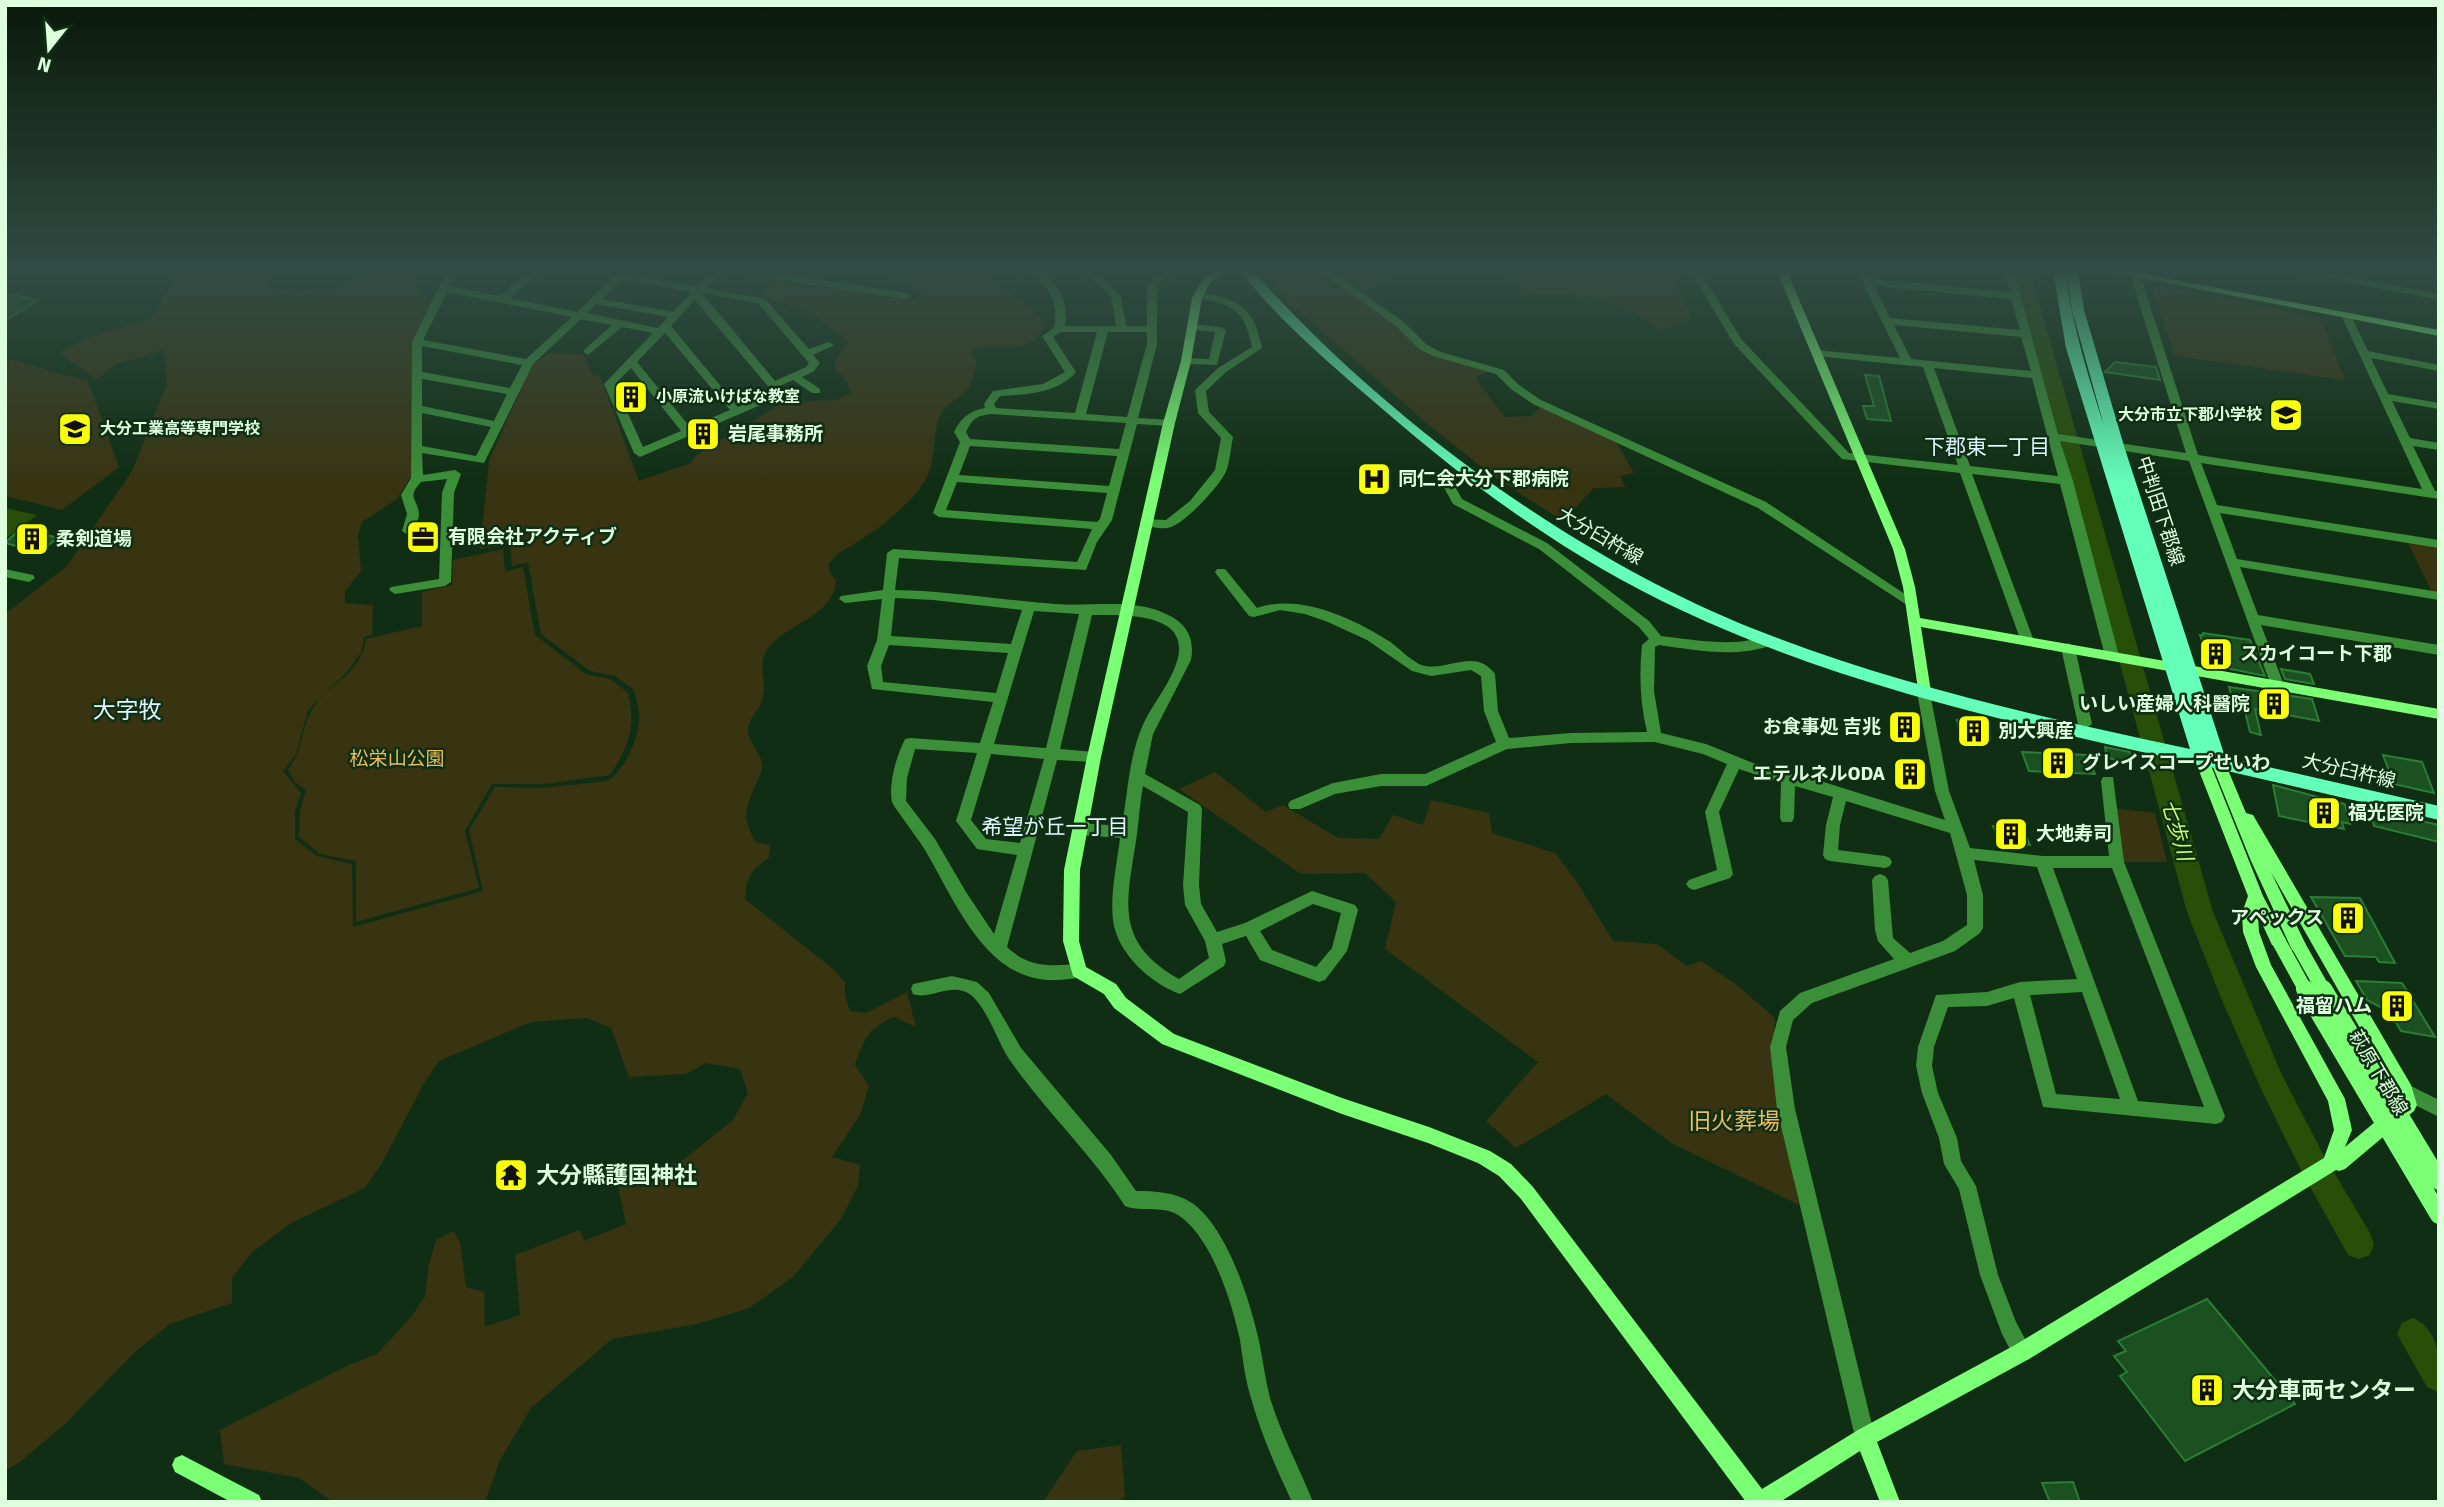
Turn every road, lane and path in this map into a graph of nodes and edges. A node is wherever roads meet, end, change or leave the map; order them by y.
1 (551, 341) edge
2 (600, 341) edge
3 (650, 341) edge
4 (674, 341) edge
5 (737, 341) edge
6 (795, 341) edge
7 (1051, 341) edge
8 (1100, 341) edge
9 (1152, 341) edge
10 (1189, 341) edge
11 (1218, 341) edge
12 (1255, 341) edge
13 (1314, 341) edge
14 (1417, 341) edge
15 (1738, 341) edge
16 (1811, 341) edge
17 (1896, 341) edge
18 (2028, 341) edge
19 (2072, 341) edge
20 (2085, 341) edge
21 (2156, 341) edge
22 (2358, 341) edge
23 (417, 342) joint
24 (829, 345) dead end
25 (588, 352) dead end
26 (1816, 353) junction
27 (2364, 353) junction
28 (806, 354) junction
29 (1186, 361) junction
30 (632, 362) junction
31 (1907, 362) junction
32 (528, 363) junction
33 (1927, 364) junction
34 (2439, 368) edge
35 (419, 375) junction
36 (2035, 375) junction
37 (794, 376) junction
38 (774, 386) junction
39 (816, 391) dead end
40 (512, 392) junction
41 (2384, 396) junction
42 (2439, 406) edge
43 (418, 410) junction
44 (991, 411) junction
45 (737, 412) junction
46 (1080, 416) junction
47 (1130, 420) junction
48 (1169, 423) junction
49 (496, 425) junction
50 (1848, 428) junction
51 (1822, 431) junction
52 (688, 432) junction
53 (2056, 437) junction
54 (2405, 441) junction
55 (966, 442) junction
56 (2110, 445) junction
57 (416, 447) junction
58 (2439, 447) edge
59 (1122, 453) junction
60 (2193, 457) junction
61 (1860, 459) junction
62 (1965, 470) junction
63 (952, 478) junction
64 (417, 479) junction
65 (2067, 481) junction
66 (1448, 484) dead end
67 (1113, 490) junction
68 (2434, 494) edge
69 (2212, 508) junction
70 (1148, 522) junction
71 (1099, 526) junction
72 (408, 531) dead end
73 (2439, 544) edge
74 (2232, 562) junction
75 (1221, 572) dead end
76 (5, 573) edge
77 (29, 578) dead end
78 (395, 590) dead end
79 (890, 594) junction
80 (2439, 596) edge
81 (845, 600) dead end
82 (1912, 602) junction
83 (1029, 607) junction
84 (1086, 611) junction
85 (1129, 612) junction
86 (2253, 619) junction
87 (1914, 621) junction
88 (884, 640) junction
89 (1657, 640) junction
90 (1769, 641) junction
91 (2027, 641) junction
92 (1015, 649) junction
93 (2068, 649) junction
94 (2439, 650) edge
95 (2114, 656) junction
96 (2182, 668) junction
97 (2277, 685) junction
98 (1924, 692) junction
99 (1000, 698) junction
100 (2439, 714) edge
101 (2085, 724) junction
102 (1655, 737) junction
103 (2136, 739) junction
104 (1505, 744) junction
105 (986, 750) junction
106 (1052, 754) junction
107 (2208, 755) junction
108 (1094, 758) junction
109 (1734, 761) junction
110 (1139, 776) junction
111 (1788, 778) junction
112 (2108, 781) dead end
113 (1841, 794) junction
114 (2439, 803) edge
115 (1295, 805) dead end
116 (2439, 813) edge
117 (2240, 817) junction
118 (1787, 818) dead end
119 (1956, 829) junction
120 (1080, 830) junction
121 (1130, 833) junction
122 (1025, 850) junction
123 (1965, 853) junction
124 (1885, 862) dead end
125 (2043, 862) junction
126 (2117, 862) junction
127 (1880, 880) dead end
128 (1694, 884) dead end
129 (2256, 896) junction
130 (1250, 928) junction
131 (1213, 940) junction
132 (998, 950) junction
133 (1907, 961) junction
134 (1079, 971) junction
135 (2087, 985) junction
136 (919, 989) dead end
137 (2020, 989) junction
138 (2405, 1091) junction
139 (2132, 1108) junction
140 (2439, 1109) edge
141 (2336, 1160) junction
142 (2439, 1181) edge
143 (2439, 1215) edge
144 (2022, 1352) junction
145 (1865, 1437) junction
146 (182, 1465) dead end
147 (252, 1502) edge
148 (1303, 1502) edge
149 (1760, 1502) edge
150 (1890, 1502) edge

1 - 32 street
2 - 25 street
3 - 30 street
4 - 45 street
5 - 38 street
6 - 28 street
7 - 44 street
8 - 46 street
9 - 47 street
10 - 29 street
11 - 29 street
12 - 70 street
13 - 90 main road, 大分臼杵線
14 - 82 street
15 - 51 street
16 - 26 street
17 - 31 street
18 - 36 street
19 - 56 main road, 中判田下郡線
20 - 56 main road, 中判田下郡線
21 - 60 street
22 - 27 street
23 - 32 street
23 - 35 street
24 - 28 street
26 - 31 street
26 - 50 street
27 - 34 street
27 - 41 street
28 - 37 street
29 - 48 street
30 - 52 street
30 - 52 street
31 - 33 street
32 - 40 street
33 - 36 street
33 - 62 street
35 - 40 street
35 - 43 street
36 - 53 street
37 - 38 street
37 - 39 street
38 - 45 street
40 - 49 street
41 - 42 street
41 - 54 street
43 - 49 street
43 - 57 street
44 - 46 street
44 - 55 street
45 - 52 street
46 - 47 street
47 - 48 street
47 - 59 street
48 - 70 street
49 - 57 street
50 - 51 street
50 - 61 street
51 - 61 street
53 - 56 street
53 - 65 street
54 - 58 street
54 - 68 street
55 - 59 street
55 - 63 street
56 - 60 street
56 - 96 main road, 中判田下郡線
57 - 64 street
59 - 67 street
60 - 68 street
60 - 69 street
61 - 62 street
61 - 82 street
62 - 65 street
62 - 91 street
63 - 67 street
63 - 71 street
64 - 72 street
64 - 78 street
65 - 95 street
66 - 89 street
67 - 71 street
69 - 73 street
69 - 74 street
70 - 85 street
71 - 79 street
74 - 80 street
74 - 86 street
75 - 104 street
76 - 77 street
79 - 81 street
79 - 83 street
79 - 88 street
82 - 87 street
83 - 84 street
83 - 92 street
84 - 85 street
84 - 106 street
85 - 108 street
85 - 110 street
86 - 94 street
86 - 97 street
87 - 91 street
87 - 98 street
88 - 92 street
88 - 99 street
89 - 90 street
89 - 102 street
90 - 98 main road, 大分臼杵線
91 - 93 street
92 - 99 street
93 - 95 street
93 - 101 street
95 - 96 street
96 - 97 street
96 - 107 main road, 中判田下郡線
97 - 100 street
98 - 101 main road, 大分臼杵線
98 - 103 main road, 大分臼杵線
98 - 119 street
99 - 105 street
101 - 103 main road, 大分臼杵線
102 - 104 street
102 - 109 street
103 - 107 main road, 大分臼杵線
104 - 115 street
105 - 106 street
105 - 122 street
105 - 132 street
106 - 108 street
106 - 122 street
107 - 114 main road, 大分臼杵線
107 - 116 main road, 大分臼杵線
107 - 117 street, 萩原下郡線
107 - 129 street, 萩原下郡線
108 - 120 street
109 - 111 street
109 - 128 street
110 - 121 street
110 - 131 street
111 - 113 street
111 - 118 street
112 - 126 street
113 - 119 street
113 - 124 street
117 - 138 street
117 - 142 street, 萩原下郡線, bridge
119 - 123 street
120 - 121 street
120 - 134 street
121 - 131 street
122 - 132 street
123 - 125 street
123 - 133 street
125 - 126 street
125 - 135 street
126 - 139 street
127 - 133 street
129 - 141 street
129 - 143 street, 萩原下郡線, bridge
130 - 130 street
130 - 131 street
132 - 134 street
133 - 145 street
134 - 149 street
135 - 137 street
135 - 139 street
136 - 148 street
137 - 139 street
137 - 144 street
138 - 140 street
138 - 141 street
141 - 144 street
144 - 145 street
145 - 149 street
145 - 150 street
146 - 147 street

